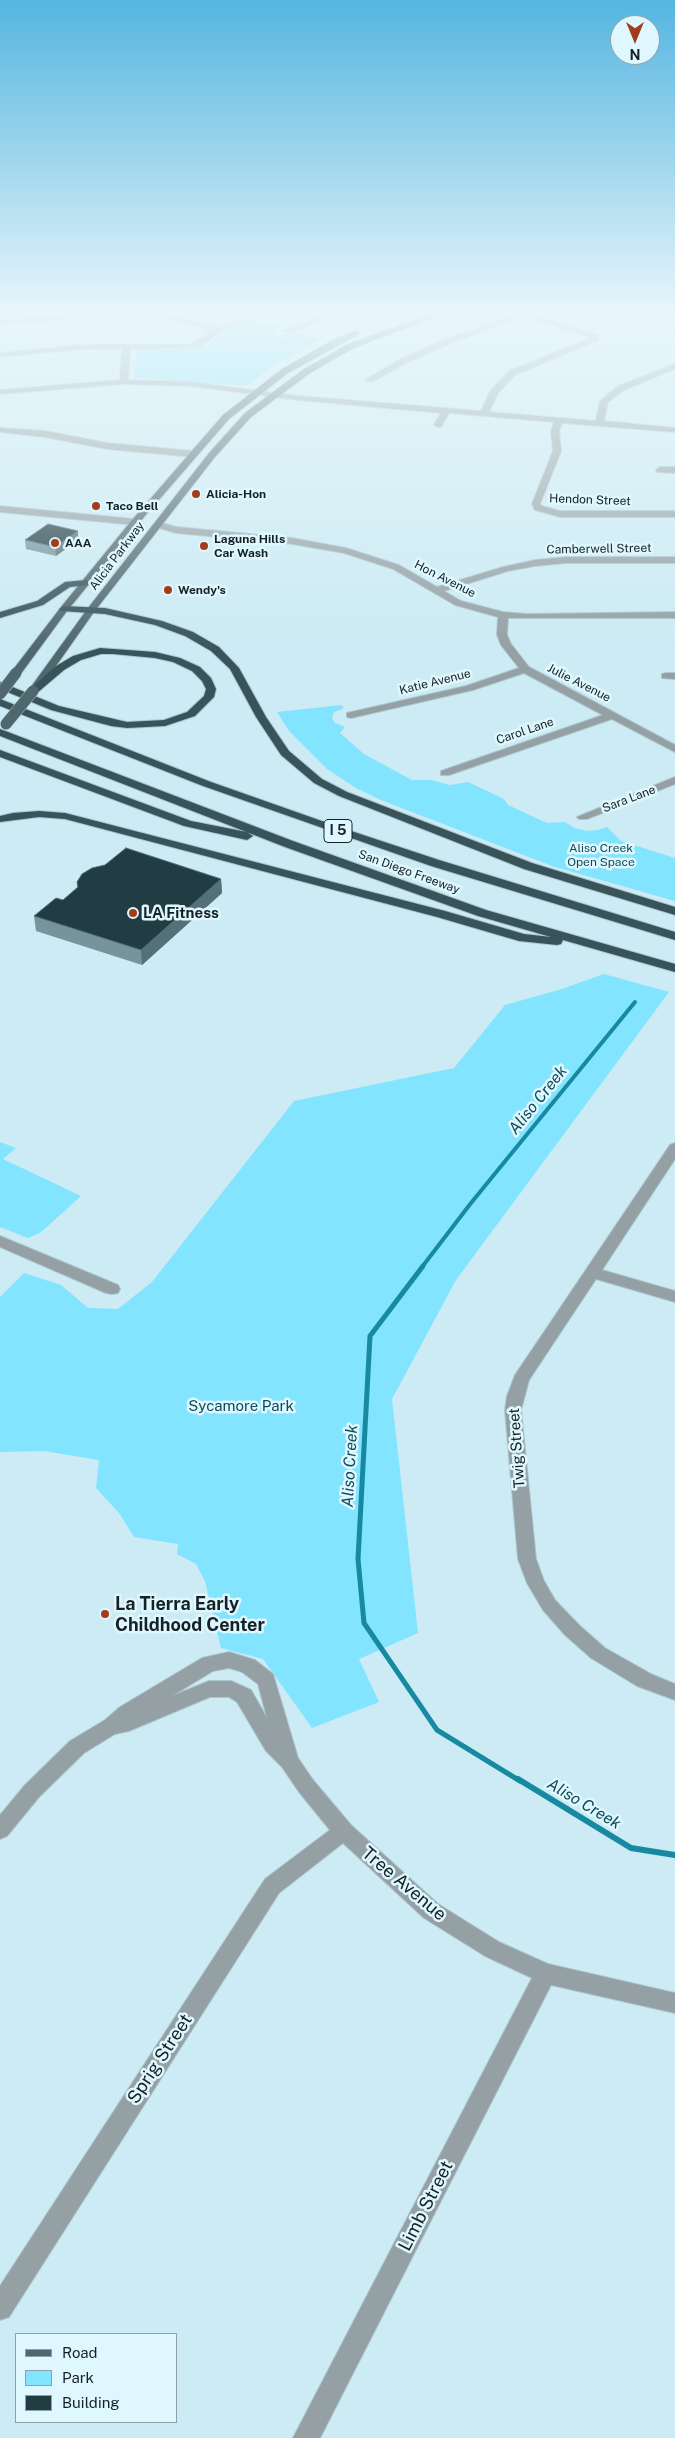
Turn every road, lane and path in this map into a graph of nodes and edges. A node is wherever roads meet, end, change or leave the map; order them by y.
1 (220, 424) edge
2 (224, 424) edge
3 (240, 424) edge
4 (558, 424) edge
5 (599, 424) edge
6 (0, 430) edge
7 (675, 430) edge
8 (216, 450) junction
9 (193, 454) junction
10 (660, 470) dead end
11 (675, 470) edge
12 (182, 495) junction
13 (0, 509) edge
14 (675, 514) edge
15 (134, 522) junction
16 (158, 525) junction
17 (675, 560) edge
18 (86, 583) junction
19 (438, 590) junction
20 (64, 609) junction
21 (91, 610) junction
22 (0, 615) edge
23 (503, 615) junction
24 (675, 615) edge
25 (525, 669) junction
26 (0, 686) edge
27 (33, 691) junction
28 (0, 694) edge
29 (0, 702) edge
30 (351, 715) dead end
31 (614, 715) junction
32 (0, 732) edge
33 (675, 749) edge
34 (0, 753) edge
35 (445, 773) dead end
36 (675, 780) edge
37 (583, 817) dead end
38 (0, 819) edge
39 (289, 844) junction
40 (675, 911) edge
41 (675, 936) edge
42 (592, 944) junction
43 (675, 968) edge
44 (672, 1157) edge
45 (0, 1240) edge
46 (591, 1272) junction
47 (112, 1289) dead end
48 (675, 1297) edge
49 (675, 1692) edge
50 (112, 1726) junction
51 (290, 1761) junction
52 (0, 1830) edge
53 (344, 1831) junction
54 (546, 1974) junction
55 (675, 2003) edge
56 (0, 2308) edge
57 (306, 2438) edge

1 - 9 main road, Alicia Parkway
2 - 8 main road
3 - 8 main road, Alicia Parkway
4 - 14 street, Hendon Street
5 - 7 street
6 - 9 street
8 - 12 main road, Alicia Parkway
9 - 12 main road
9 - 15 main road, Alicia Parkway
10 - 11 street
12 - 16 main road, Alicia Parkway
13 - 15 street
15 - 16 main road
15 - 18 main road, Alicia Parkway
16 - 19 street, Hon Avenue
16 - 21 main road, Alicia Parkway
17 - 19 street, Camberwell Street
18 - 20 main road, Alicia Parkway
18 - 22 highway
19 - 23 street, Hon Avenue
20 - 21 highway
20 - 28 main road, Alicia Parkway, bridge
21 - 27 main road, Alicia Parkway
21 - 40 highway
23 - 24 street, Hon Avenue
23 - 25 street, Julie Avenue
25 - 30 street, Katie Avenue
25 - 31 street, Julie Avenue
26 - 27 highway
27 - 32 main road, Alicia Parkway, bridge
29 - 41 highway, San Diego Freeway / I 5
31 - 33 street, Julie Avenue
31 - 35 street, Carol Lane
32 - 39 highway, San Diego Freeway / I 5
34 - 39 highway
36 - 37 street, Sara Lane
38 - 42 highway
39 - 42 highway, San Diego Freeway / I 5
42 - 43 highway, San Diego Freeway / I 5
44 - 46 street, Twig Street
45 - 47 street
46 - 48 street
46 - 49 street, Twig Street
50 - 51 street, Tree Avenue
50 - 51 street, Tree Avenue
50 - 52 street
51 - 53 street, Tree Avenue
53 - 54 street, Tree Avenue
53 - 56 street, Sprig Street
54 - 55 street, Tree Avenue
54 - 57 street, Limb Street

